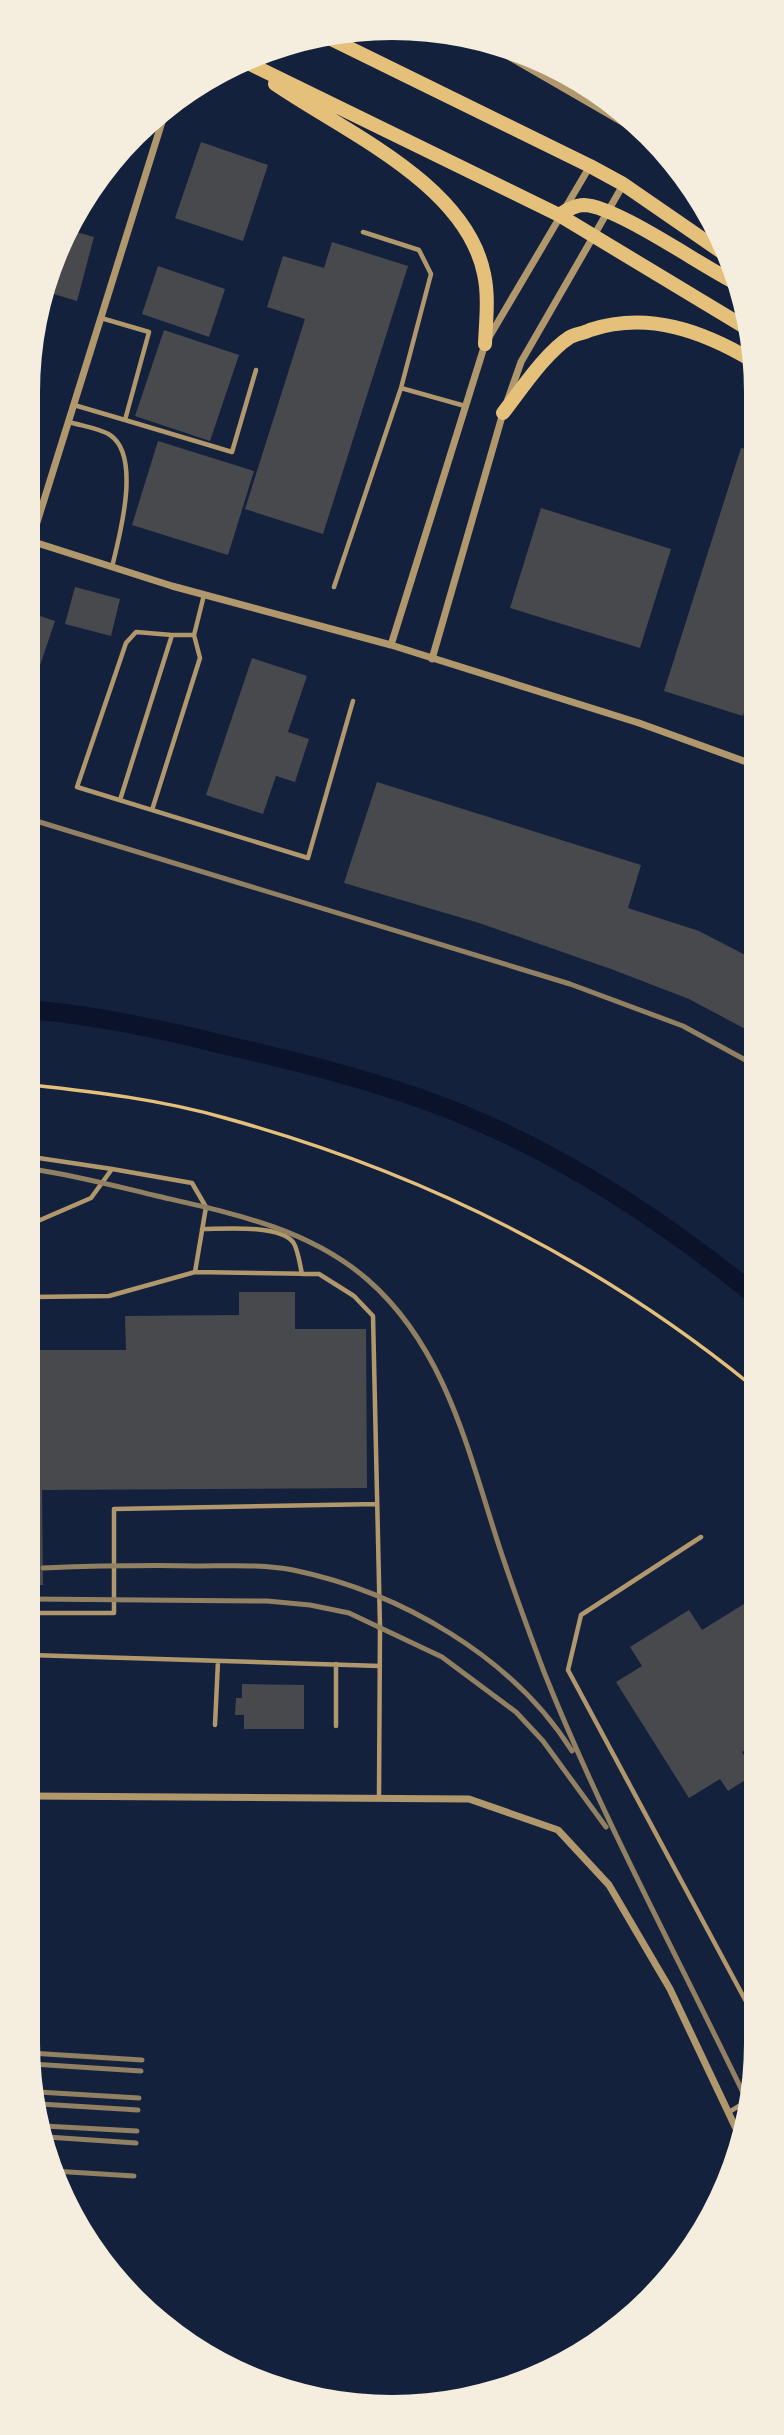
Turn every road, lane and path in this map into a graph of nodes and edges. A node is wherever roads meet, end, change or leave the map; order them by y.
1 (341, 44) edge
2 (254, 68) edge
3 (255, 68) edge
4 (538, 72) edge
5 (583, 97) edge
6 (158, 130) edge
7 (590, 166) junction
8 (623, 184) junction
9 (607, 212) junction
10 (559, 215) junction
11 (363, 232) dead end
12 (594, 234) junction
13 (711, 245) edge
14 (724, 277) edge
15 (101, 318) junction
16 (737, 322) edge
17 (485, 344) junction
18 (742, 354) edge
19 (256, 370) dead end
20 (401, 388) junction
21 (74, 405) junction
22 (465, 406) junction
23 (503, 413) junction
24 (125, 419) junction
25 (68, 422) junction
26 (40, 513) edge
27 (40, 544) edge
28 (112, 567) junction
29 (334, 587) dead end
30 (204, 594) junction
31 (172, 635) junction
32 (194, 635) junction
33 (391, 645) junction
34 (432, 659) junction
35 (353, 701) dead end
36 (744, 761) edge
37 (120, 800) junction
38 (152, 810) junction
39 (40, 1086) edge
40 (40, 1158) edge
41 (112, 1169) junction
42 (40, 1220) edge
43 (202, 1229) junction
44 (195, 1272) junction
45 (302, 1274) junction
46 (40, 1297) edge
47 (744, 1380) edge
48 (377, 1504) junction
49 (701, 1537) dead end
50 (40, 1614) edge
51 (40, 1655) edge
52 (218, 1661) junction
53 (336, 1664) junction
54 (380, 1666) junction
55 (215, 1725) dead end
56 (336, 1727) dead end
57 (40, 1796) edge
58 (379, 1798) junction
59 (744, 1998) edge
60 (738, 2106) edge
61 (728, 2112) junction
62 (734, 2125) edge

1 - 7 main road
2 - 17 main road
3 - 10 main road
4 - 5 street
6 - 15 street
7 - 8 main road
7 - 10 street
8 - 9 street
8 - 13 main road
9 - 10 main road
9 - 12 street
9 - 14 main road
10 - 12 main road
10 - 17 street
11 - 20 lane
12 - 16 main road
12 - 23 street
15 - 21 street
15 - 24 lane
17 - 22 street
18 - 23 main road
19 - 24 lane
20 - 22 lane
20 - 29 lane
21 - 24 lane
21 - 25 street
22 - 33 street
23 - 34 street
25 - 26 street
25 - 28 lane
27 - 28 street
28 - 30 street
30 - 32 lane
30 - 33 street
31 - 32 lane
31 - 37 lane
31 - 37 lane
32 - 38 lane
33 - 34 street
34 - 36 street
35 - 38 lane
37 - 38 lane
39 - 47 path
40 - 41 lane
41 - 42 lane
41 - 43 lane
43 - 44 lane
43 - 45 lane
44 - 45 lane
44 - 46 lane
45 - 48 lane
48 - 50 lane
48 - 54 lane
49 - 59 lane
51 - 52 lane
52 - 53 lane
52 - 55 lane
53 - 54 lane
53 - 56 lane
54 - 58 lane
57 - 58 street
58 - 61 street
60 - 61 lane
61 - 62 street

